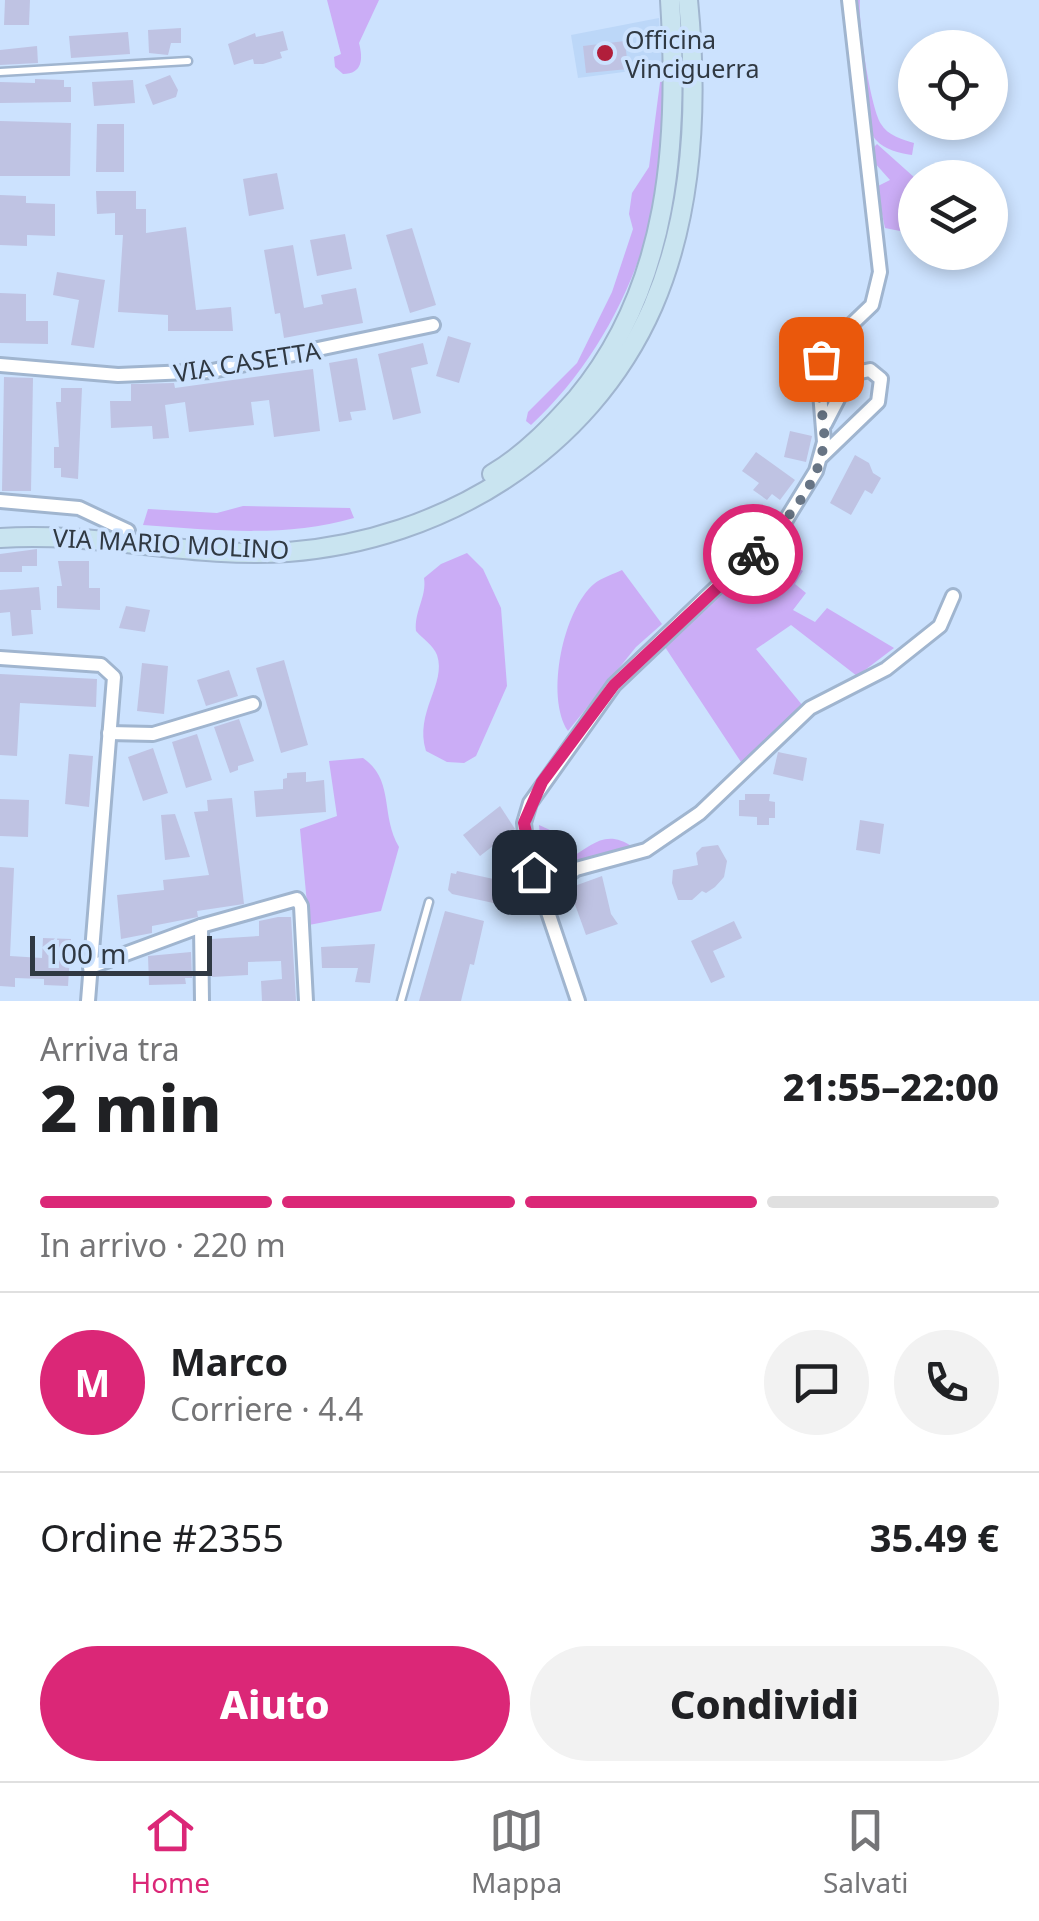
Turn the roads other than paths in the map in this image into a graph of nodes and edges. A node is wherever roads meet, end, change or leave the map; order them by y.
1 (670, 0) edge
2 (688, 0) edge
3 (849, 0) edge
4 (188, 61) dead end
5 (0, 72) edge
6 (433, 325) dead end
7 (0, 365) edge
8 (824, 426) junction
9 (822, 456) junction
10 (0, 501) edge
11 (0, 526) edge
12 (128, 531) junction
13 (0, 538) edge
14 (953, 596) dead end
15 (0, 658) edge
16 (253, 704) dead end
17 (109, 733) junction
18 (542, 895) junction
19 (428, 902) dead end
20 (201, 926) junction
21 (90, 968) junction
22 (88, 1001) edge
23 (202, 1001) edge
24 (306, 1001) edge
25 (402, 1001) edge
26 (578, 1001) edge

1 - 12 main road, VIA MARIO MOLINO
2 - 13 main road, VIA MARIO MOLINO
3 - 8 street
4 - 5 lane
6 - 7 street, VIA CASETTA
8 - 9 street
8 - 9 street
9 - 18 street
10 - 12 street
11 - 12 main road, VIA MARIO MOLINO
14 - 18 street
15 - 17 street
16 - 17 street
17 - 21 street
18 - 26 street
19 - 25 lane
20 - 21 street
20 - 23 street
20 - 24 street
21 - 22 street

